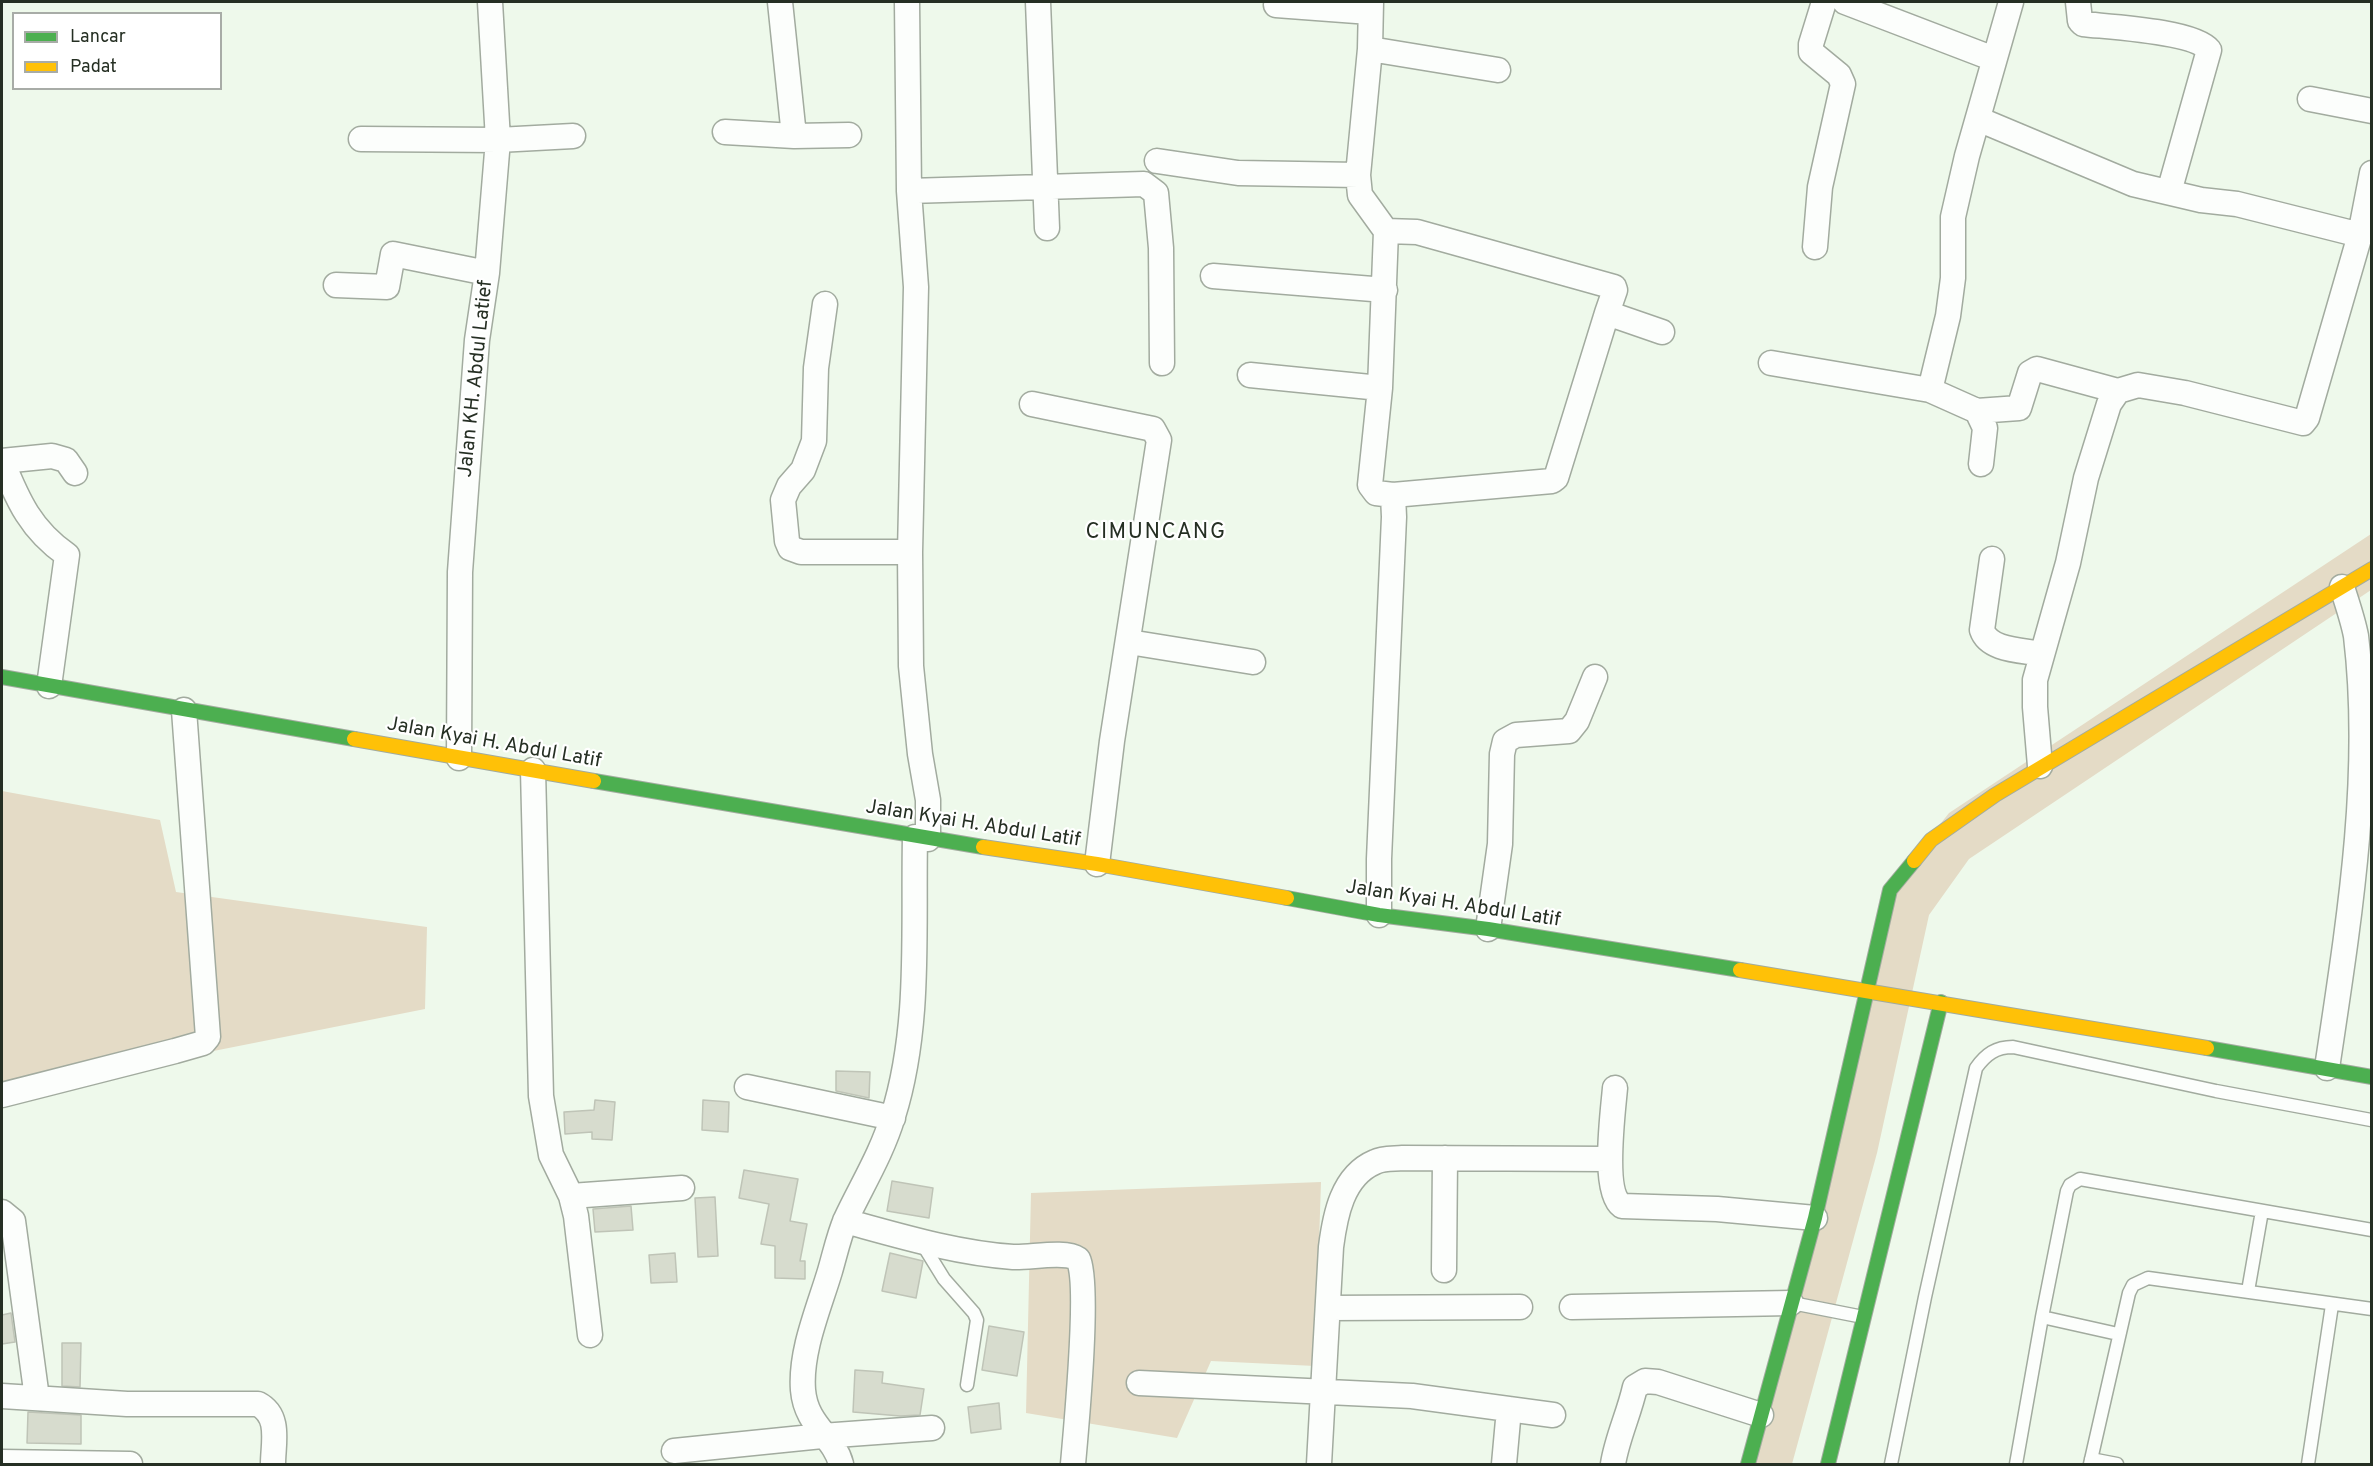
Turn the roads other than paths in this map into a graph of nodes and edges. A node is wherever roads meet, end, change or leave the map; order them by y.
1 (490, 2) edge
2 (780, 2) edge
3 (908, 2) edge
4 (1038, 2) edge
5 (1824, 2) edge
6 (1845, 2) edge
7 (2011, 2) edge
8 (2078, 2) edge
9 (1276, 5) dead end
10 (1371, 7) edge
11 (1370, 49) junction
12 (1994, 59) junction
13 (1498, 70) dead end
14 (2310, 99) dead end
15 (2372, 111) edge
16 (1978, 119) junction
17 (725, 132) dead end
18 (849, 135) dead end
19 (573, 136) dead end
20 (794, 136) junction
21 (361, 139) dead end
22 (498, 141) junction
23 (1157, 161) dead end
24 (2372, 173) edge
25 (1358, 175) junction
26 (1043, 188) junction
27 (909, 190) junction
28 (2169, 192) junction
29 (1047, 228) dead end
30 (1386, 231) junction
31 (2360, 235) junction
32 (1815, 247) dead end
33 (488, 273) junction
34 (1213, 276) dead end
35 (336, 285) dead end
36 (1385, 290) junction
37 (825, 304) dead end
38 (1607, 313) junction
39 (1662, 332) dead end
40 (1162, 363) dead end
41 (1771, 363) dead end
42 (1250, 375) dead end
43 (1380, 388) junction
44 (1930, 390) junction
45 (2118, 391) junction
46 (1032, 404) dead end
47 (1977, 411) junction
48 (2, 461) edge
49 (1981, 464) dead end
50 (75, 473) dead end
51 (1394, 495) junction
52 (910, 552) junction
53 (1992, 559) dead end
54 (2372, 569) edge
55 (2342, 588) junction
56 (1129, 642) junction
57 (2042, 654) junction
58 (1253, 662) dead end
59 (2, 677) edge
60 (1595, 677) dead end
61 (49, 686) junction
62 (184, 710) junction
63 (459, 758) junction
64 (2040, 766) junction
65 (533, 770) junction
66 (921, 838) junction
67 (1097, 864) junction
68 (1379, 915) junction
69 (1488, 929) junction
70 (1869, 991) junction
71 (1941, 1002) junction
72 (2327, 1068) junction
73 (2372, 1077) edge
74 (747, 1087) dead end
75 (1615, 1088) dead end
76 (2, 1095) edge
77 (893, 1118) junction
78 (2371, 1120) edge
79 (1445, 1158) junction
80 (1610, 1159) junction
81 (682, 1188) dead end
82 (572, 1196) junction
83 (2262, 1211) junction
84 (2, 1212) edge
85 (1815, 1218) junction
86 (845, 1221) junction
87 (2372, 1230) edge
88 (921, 1242) junction
89 (1444, 1270) dead end
90 (2248, 1291) junction
91 (1791, 1303) junction
92 (2332, 1305) junction
93 (1520, 1307) dead end
94 (1572, 1307) dead end
95 (1329, 1308) junction
96 (2372, 1310) edge
97 (2042, 1317) junction
98 (1866, 1318) junction
99 (2118, 1334) junction
100 (590, 1335) dead end
101 (1139, 1383) dead end
102 (967, 1385) dead end
103 (1322, 1393) junction
104 (2, 1396) edge
105 (38, 1398) junction
106 (1509, 1409) junction
107 (1553, 1415) dead end
108 (1761, 1415) junction
109 (932, 1428) dead end
110 (822, 1436) junction
111 (674, 1451) dead end
112 (2, 1461) edge
113 (2091, 1462) edge
114 (54, 1463) edge
115 (129, 1464) edge
116 (273, 1464) edge
117 (841, 1464) edge
118 (1073, 1464) edge
119 (1319, 1464) edge
120 (1504, 1464) edge
121 (1612, 1464) edge
122 (1748, 1464) edge
123 (1828, 1464) edge
124 (1891, 1464) edge
125 (2016, 1464) edge
126 (2117, 1464) edge
127 (2308, 1464) edge

1 - 22 street, Jalan KH. Abdul Latief
2 - 20 street
3 - 27 street
4 - 26 street
5 - 32 street
6 - 12 street
7 - 12 street
8 - 28 street
9 - 10 street
10 - 11 street
11 - 13 street
11 - 25 street
12 - 16 street
14 - 15 street
16 - 28 street
16 - 44 street
17 - 20 street
18 - 20 street
19 - 22 street
21 - 22 street
22 - 33 street, Jalan KH. Abdul Latief
23 - 25 street
24 - 31 street
25 - 30 street
26 - 27 street
26 - 29 street
26 - 40 street
27 - 52 street
28 - 31 street
30 - 36 street
30 - 38 street
31 - 45 street
33 - 35 street
33 - 63 street, Jalan KH. Abdul Latief
34 - 36 street
36 - 43 street
37 - 52 street
38 - 39 street
38 - 51 street
41 - 44 street
42 - 43 street
43 - 51 street
44 - 47 street
45 - 47 street
45 - 57 street
46 - 56 street
47 - 49 street
48 - 50 street
48 - 61 street
51 - 68 street
52 - 66 street
53 - 57 street
54 - 55 street
55 - 64 street
55 - 72 street
56 - 58 street
56 - 67 street
57 - 64 street
59 - 61 street, Jalan Kyai H. Abdul Latif
60 - 69 street
61 - 62 street, Jalan Kyai H. Abdul Latif
62 - 63 street, Jalan Kyai H. Abdul Latif
62 - 76 street
63 - 65 street, Jalan Kyai H. Abdul Latif
64 - 70 street
65 - 66 street, Jalan Kyai H. Abdul Latif
65 - 82 street
66 - 67 street, Jalan Kyai H. Abdul Latif
66 - 77 street
67 - 68 street, Jalan Kyai H. Abdul Latif
68 - 69 street, Jalan Kyai H. Abdul Latif
69 - 70 street, Jalan Kyai H. Abdul Latif
70 - 71 street, Jalan Kyai H. Abdul Latif
70 - 85 street
71 - 72 street, Jalan Kyai H. Abdul Latif
71 - 98 street
72 - 73 street, Jalan Kyai H. Abdul Latif
74 - 77 street
75 - 80 street
77 - 86 street
78 - 124 lane
79 - 80 street
79 - 89 street
79 - 95 street
80 - 85 street
81 - 82 street
82 - 100 street
83 - 87 lane
83 - 90 lane
83 - 97 lane
84 - 105 street
85 - 91 street
86 - 88 street
86 - 110 street
88 - 102 lane
88 - 118 street
90 - 92 lane
90 - 99 lane
91 - 94 street
91 - 98 lane
91 - 108 street
92 - 96 lane
92 - 127 lane
93 - 95 street
95 - 103 street
97 - 99 lane
97 - 125 lane
98 - 123 street
99 - 113 lane
101 - 103 street
103 - 106 street
103 - 119 street
104 - 105 street
105 - 116 street
106 - 107 street
106 - 120 street
108 - 121 street
108 - 122 street
109 - 110 street
110 - 111 street
110 - 117 street
112 - 114 street
113 - 126 lane
114 - 115 street

